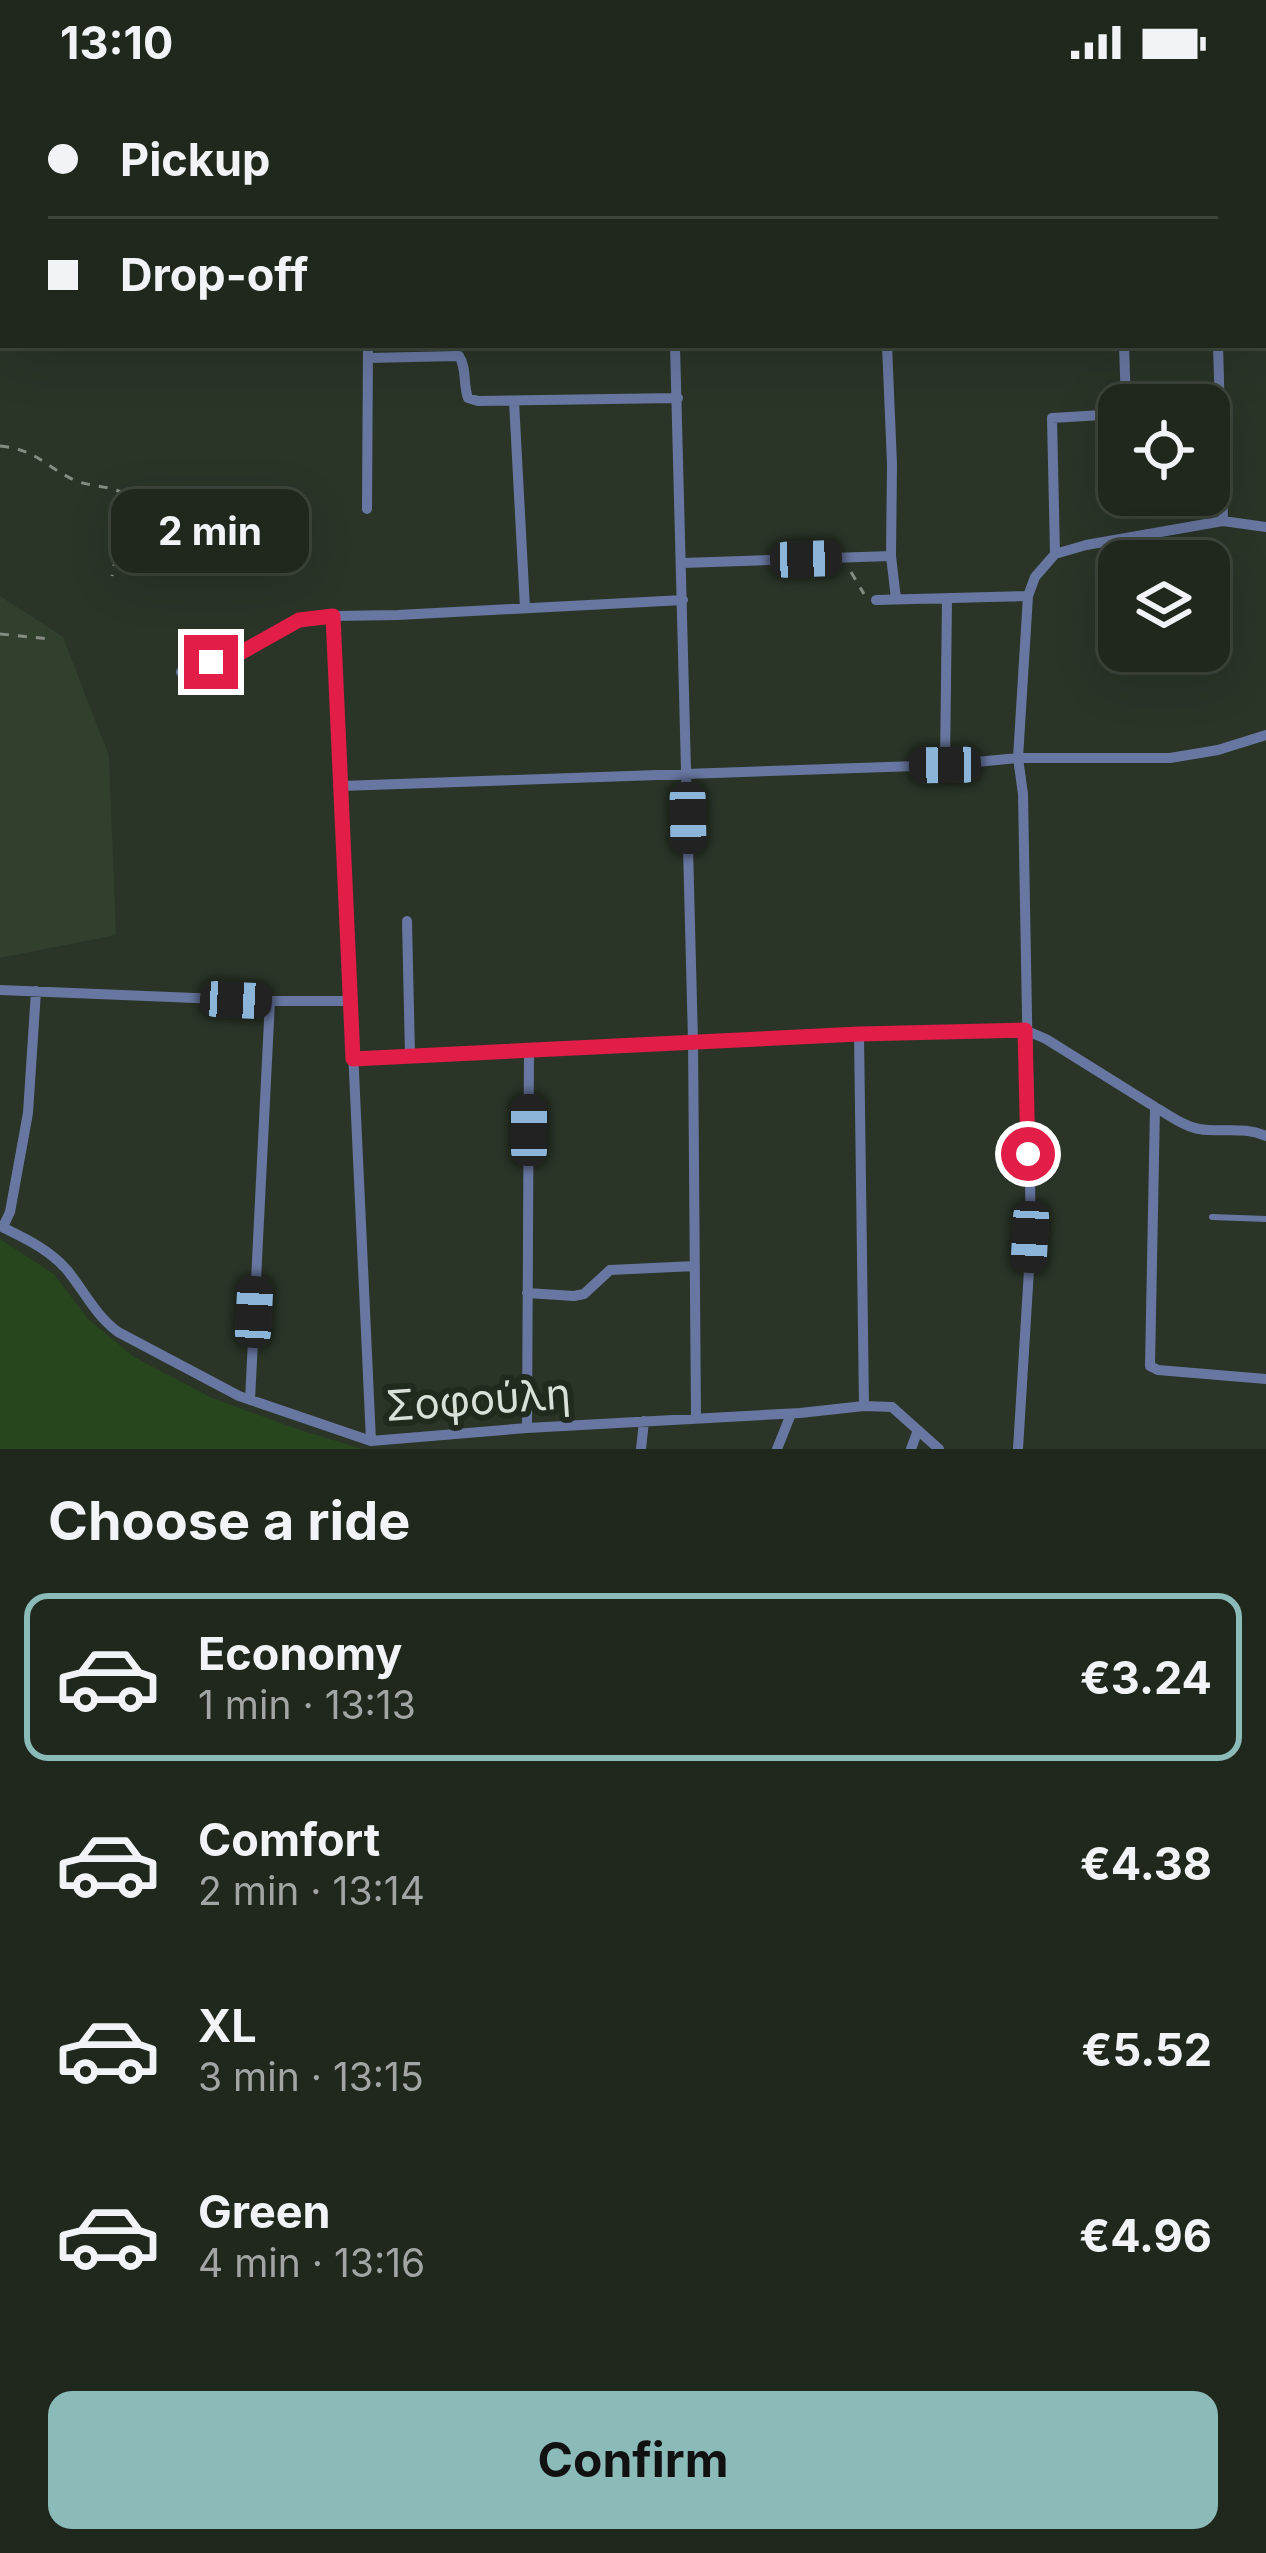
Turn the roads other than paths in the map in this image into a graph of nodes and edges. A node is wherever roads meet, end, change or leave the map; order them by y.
1 (676, 348) edge
2 (887, 348) edge
3 (1124, 348) edge
4 (1218, 348) edge
5 (368, 351) edge
6 (1125, 384) edge
7 (678, 398) junction
8 (514, 401) junction
9 (1098, 415) edge
10 (367, 509) dead end
11 (1222, 521) junction
12 (1266, 527) edge
13 (1055, 554) junction
14 (891, 556) junction
15 (683, 563) junction
16 (1028, 596) junction
17 (683, 599) junction
18 (896, 599) junction
19 (876, 600) road end
20 (947, 600) junction
21 (525, 608) junction
22 (333, 616) junction
23 (181, 672) dead end
24 (1266, 735) edge
25 (1018, 758) junction
26 (945, 765) junction
27 (688, 774) junction
28 (340, 785) junction
29 (407, 921) dead end
30 (0, 990) edge
31 (36, 991) junction
32 (270, 1001) junction
33 (351, 1001) junction
34 (1025, 1030) junction
35 (859, 1034) junction
36 (693, 1041) junction
37 (529, 1049) junction
38 (410, 1055) junction
39 (353, 1059) junction
40 (1155, 1107) junction
41 (1266, 1136) edge
42 (1212, 1217) dead end
43 (1266, 1219) edge
44 (2, 1227) edge
45 (694, 1266) junction
46 (527, 1293) junction
47 (1266, 1378) edge
48 (250, 1400) junction
49 (864, 1406) junction
50 (791, 1414) junction
51 (696, 1418) junction
52 (644, 1420) junction
53 (527, 1428) junction
54 (918, 1430) junction
55 (371, 1441) junction
56 (407, 1444) edge
57 (641, 1449) edge
58 (777, 1449) edge
59 (911, 1449) edge
60 (939, 1449) edge
61 (1018, 1449) edge

1 - 7 street
2 - 14 street
3 - 6 street
4 - 11 street
5 - 8 street
5 - 10 street
7 - 8 street
7 - 15 street
8 - 21 street
9 - 13 street
11 - 12 street
11 - 13 street
13 - 16 street
14 - 15 street
14 - 18 street
15 - 17 street
16 - 20 street
16 - 25 street
17 - 21 street
17 - 27 street
18 - 19 street
18 - 20 street
20 - 26 street
21 - 22 street
22 - 23 street
22 - 28 street
24 - 25 street
25 - 26 street
25 - 34 street
26 - 27 street
27 - 28 street
27 - 36 street
28 - 33 street
29 - 38 street
30 - 31 street
31 - 32 street
31 - 44 street
32 - 33 street
32 - 48 street
33 - 39 street
34 - 35 street
34 - 40 street
34 - 61 street
35 - 36 street
35 - 49 street
36 - 37 street
36 - 45 street
37 - 38 street
37 - 46 street
38 - 39 street
39 - 55 street
40 - 41 street
40 - 47 street
42 - 43 lane
44 - 48 street, Σοφούλη
45 - 46 street
45 - 51 street
46 - 53 street
48 - 55 street, Σοφούλη
49 - 50 street, Σοφούλη
49 - 54 street, Σοφούλη
50 - 51 street, Σοφούλη
50 - 58 street
51 - 52 street, Σοφούλη
52 - 53 street, Σοφούλη
52 - 57 street
53 - 56 street, Σοφούλη
54 - 59 street
54 - 60 street, Σοφούλη
55 - 56 street, Σοφούλη

